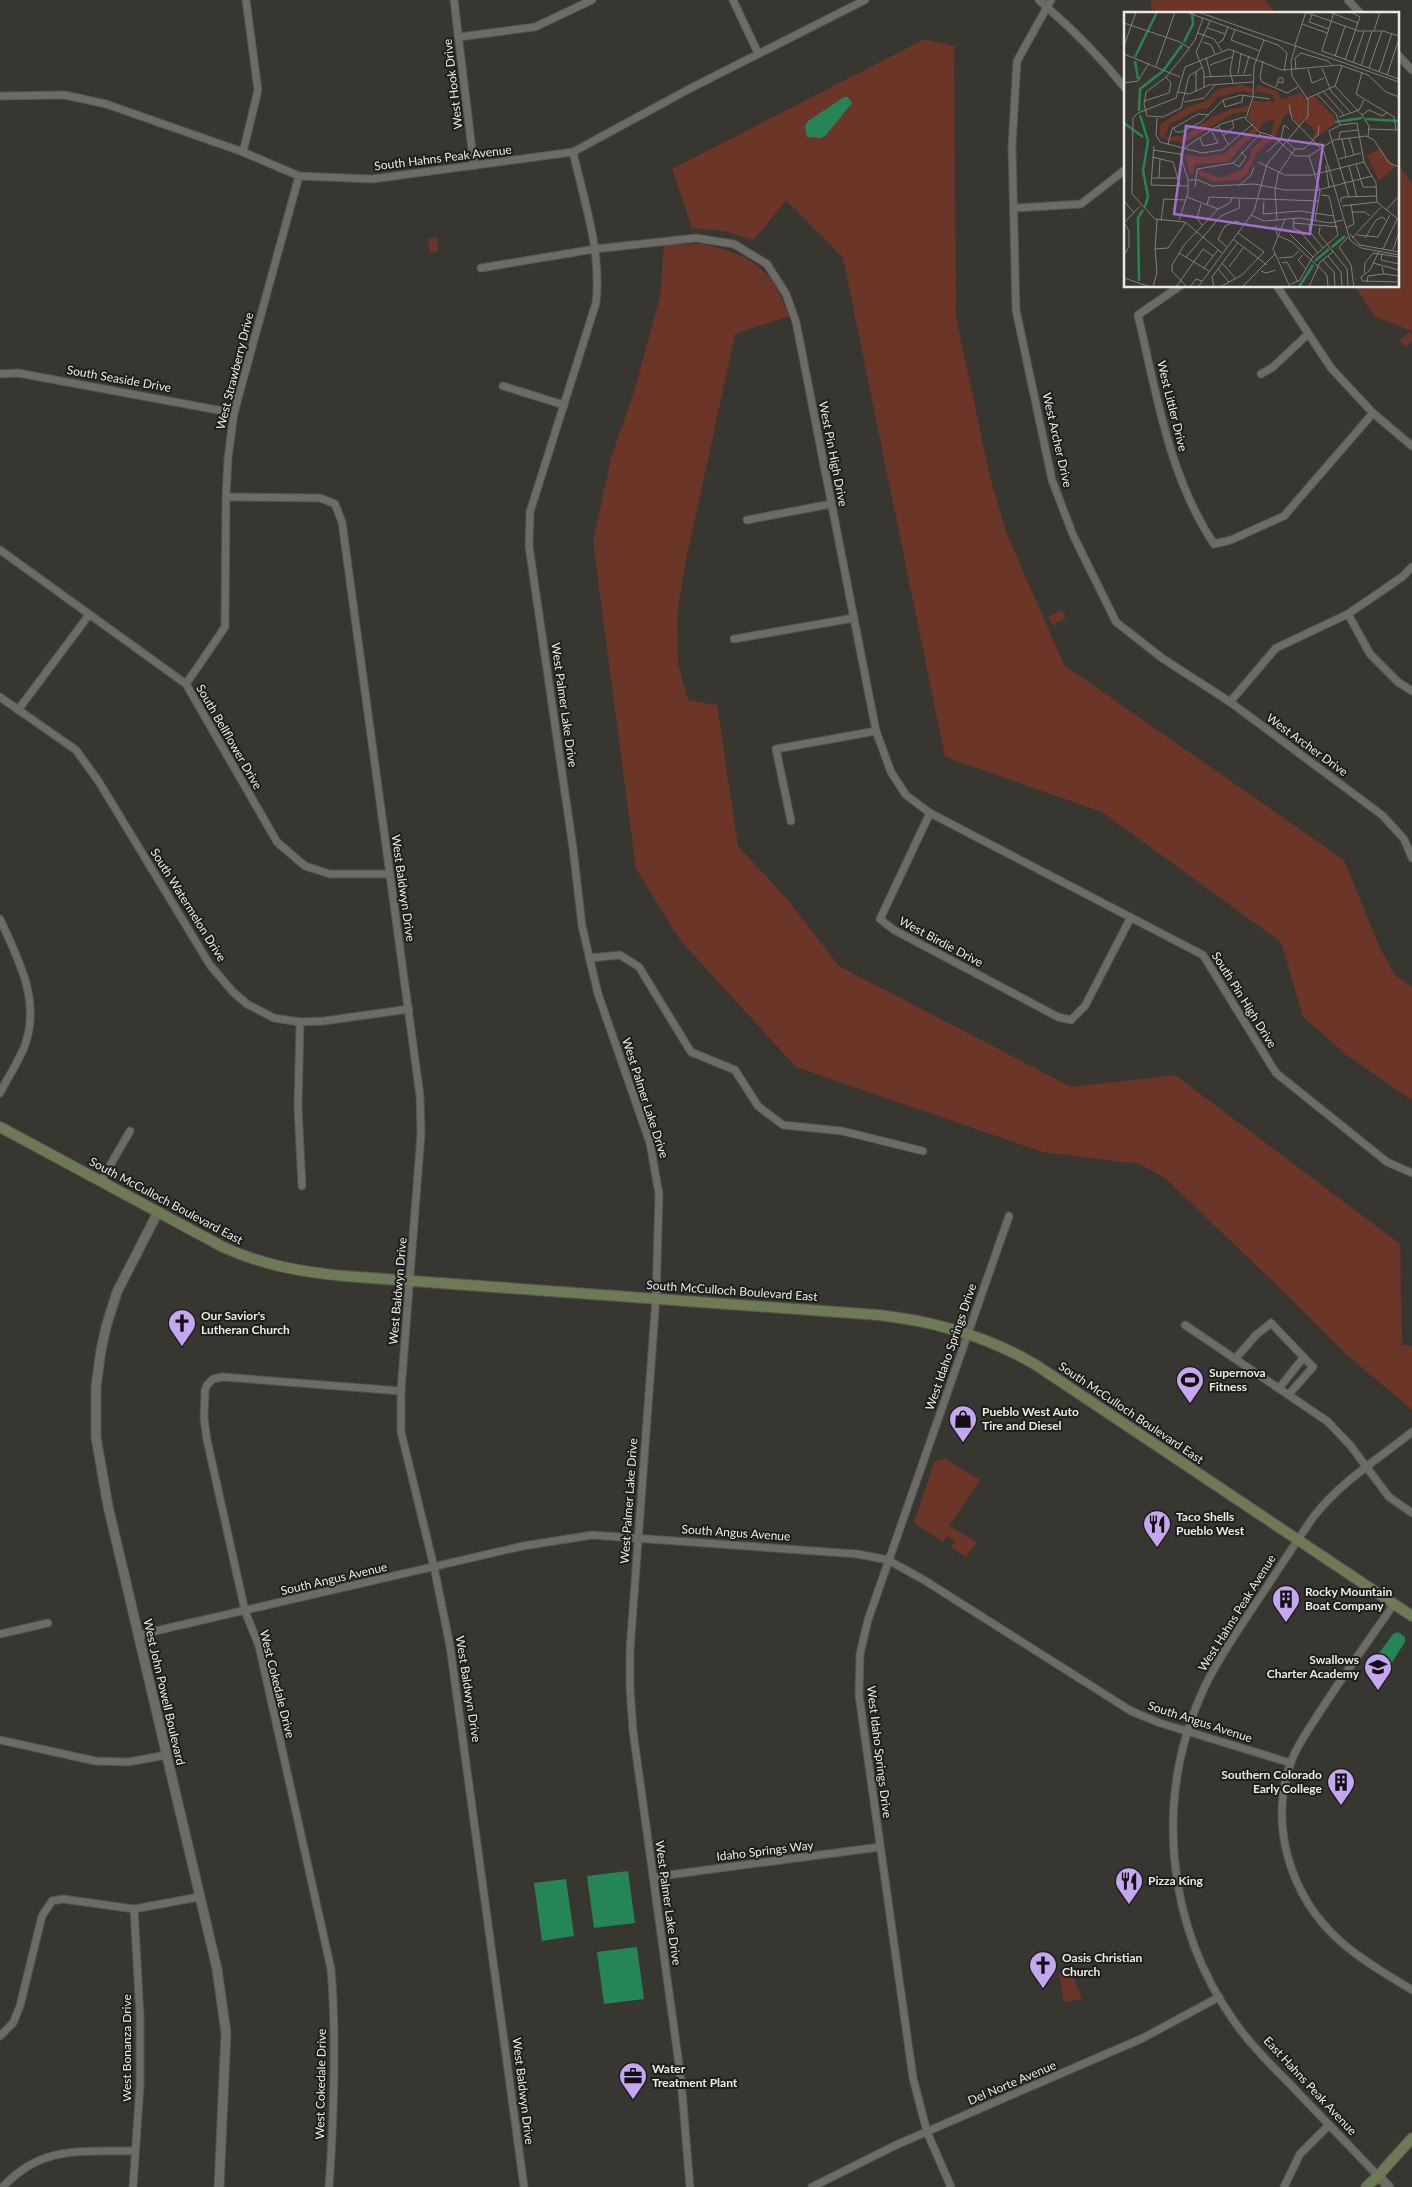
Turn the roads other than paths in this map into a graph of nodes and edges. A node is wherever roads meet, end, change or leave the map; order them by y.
1 (246, 0) edge
2 (454, 0) edge
3 (732, 0) edge
4 (865, 0) edge
5 (1039, 0) edge
6 (1348, 0) edge
7 (588, 1) edge
8 (1049, 3) edge
9 (1359, 12) edge
10 (459, 37) junction
11 (758, 53) junction
12 (1400, 57) edge
13 (1412, 70) edge
14 (1124, 86) edge
15 (0, 96) edge
16 (243, 152) junction
17 (574, 152) junction
18 (474, 166) junction
19 (1124, 171) edge
20 (298, 176) junction
21 (1015, 208) junction
22 (595, 249) junction
23 (481, 268) dead end
24 (1177, 288) edge
25 (1278, 288) edge
26 (1308, 335) junction
27 (0, 374) edge
28 (1261, 374) dead end
29 (503, 386) dead end
30 (564, 405) junction
31 (234, 413) junction
32 (1373, 414) junction
33 (1412, 446) edge
34 (226, 497) junction
35 (831, 504) junction
36 (747, 520) dead end
37 (0, 550) edge
38 (1412, 567) edge
39 (1348, 614) junction
40 (88, 615) junction
41 (854, 618) junction
42 (734, 639) dead end
43 (186, 684) junction
44 (1412, 691) edge
45 (0, 697) edge
46 (1230, 702) junction
47 (18, 710) junction
48 (876, 731) junction
49 (930, 813) junction
50 (791, 821) dead end
51 (1412, 858) edge
52 (389, 874) junction
53 (0, 919) edge
54 (1130, 919) junction
55 (588, 958) junction
56 (409, 1009) junction
57 (300, 1022) junction
58 (0, 1093) edge
59 (0, 1127) edge
60 (130, 1130) dead end
61 (923, 1151) dead end
62 (1412, 1173) edge
63 (101, 1181) junction
64 (302, 1186) dead end
65 (158, 1212) junction
66 (1009, 1216) dead end
67 (410, 1280) junction
68 (656, 1298) junction
69 (1185, 1325) dead end
70 (968, 1333) junction
71 (1304, 1357) junction
72 (1236, 1358) junction
73 (1280, 1388) junction
74 (401, 1391) junction
75 (1289, 1394) junction
76 (1412, 1432) edge
77 (1366, 1466) junction
78 (1412, 1513) edge
79 (638, 1537) junction
80 (1298, 1539) junction
81 (888, 1560) junction
82 (434, 1568) junction
83 (1394, 1604) junction
84 (245, 1612) junction
85 (1412, 1616) edge
86 (48, 1623) dead end
87 (0, 1634) edge
88 (138, 1636) junction
89 (1187, 1731) junction
90 (0, 1740) edge
91 (166, 1755) junction
92 (1291, 1763) junction
93 (880, 1847) junction
94 (653, 1877) junction
95 (199, 1897) junction
96 (134, 1909) junction
97 (1412, 1990) edge
98 (1219, 1997) junction
99 (0, 2036) edge
100 (1329, 2125) junction
101 (927, 2132) junction
102 (1412, 2138) edge
103 (134, 2151) junction
104 (1378, 2176) junction
105 (2, 2187) edge
106 (133, 2187) edge
107 (219, 2187) edge
108 (330, 2187) edge
109 (524, 2187) edge
110 (690, 2187) edge
111 (812, 2187) edge
112 (951, 2187) edge
113 (1284, 2187) edge
114 (1366, 2187) edge
115 (1389, 2187) edge

1 - 16 street
2 - 10 street, West Hook Drive
3 - 11 street
4 - 11 street, South Hahns Peak Avenue
5 - 8 street
6 - 9 street
7 - 10 street
8 - 14 street
8 - 21 street, West Archer Drive
10 - 18 street, West Hook Drive
11 - 17 street, South Hahns Peak Avenue
12 - 13 street
15 - 16 street, South Hahns Peak Avenue
16 - 20 street, South Hahns Peak Avenue
17 - 18 street, South Hahns Peak Avenue
17 - 22 street, West Palmer Lake Drive
18 - 20 street, South Hahns Peak Avenue
19 - 21 street
20 - 31 street, West Strawberry Drive
21 - 46 street, West Archer Drive
22 - 23 street, West Pin High Drive
22 - 30 street, West Palmer Lake Drive
22 - 35 street, West Pin High Drive
24 - 32 street, West Littler Drive
25 - 26 street
26 - 28 street
26 - 32 street
27 - 31 street, South Seaside Drive
29 - 30 street
30 - 55 street, West Palmer Lake Drive
31 - 34 street, West Strawberry Drive
32 - 33 street
34 - 43 street, West Strawberry Drive
34 - 52 street, West Baldwyn Drive
35 - 36 street
35 - 41 street, West Pin High Drive
37 - 40 street, South Bellflower Drive
38 - 39 street
39 - 44 street
39 - 46 street
40 - 43 street, South Bellflower Drive
40 - 47 street
41 - 42 street
41 - 48 street, West Pin High Drive
43 - 52 street, South Bellflower Drive
45 - 47 street, South Watermelon Drive
46 - 51 street, West Archer Drive
47 - 57 street, South Watermelon Drive
48 - 49 street, West Pin High Drive
48 - 50 street
49 - 54 street, South Pin High Drive
49 - 54 street, West Birdie Drive
52 - 56 street, West Baldwyn Drive
53 - 58 street
54 - 62 street, South Pin High Drive
55 - 61 street
55 - 68 street, West Palmer Lake Drive
56 - 57 street, South Watermelon Drive
56 - 67 street, West Baldwyn Drive
57 - 64 street
59 - 63 main road, South McCulloch Boulevard East
60 - 63 street
63 - 65 main road, South McCulloch Boulevard East
65 - 67 main road, South McCulloch Boulevard East
65 - 88 street, West John Powell Boulevard
66 - 70 street, West Idaho Springs Drive
67 - 68 main road, South McCulloch Boulevard East
67 - 74 street, West Baldwyn Drive
68 - 70 main road, South McCulloch Boulevard East
68 - 79 street, West Palmer Lake Drive
69 - 72 street
70 - 80 main road, South McCulloch Boulevard East
70 - 81 street, West Idaho Springs Drive
71 - 72 street
71 - 73 street
71 - 75 street
72 - 73 street
73 - 75 street
74 - 82 street, West Baldwyn Drive
74 - 84 street, West Cokedale Drive
75 - 77 street
76 - 77 street, West Hahns Peak Avenue
77 - 78 street
77 - 80 street, West Hahns Peak Avenue
79 - 81 street, South Angus Avenue
79 - 82 street, South Angus Avenue
79 - 94 street, West Palmer Lake Drive
80 - 83 main road, South McCulloch Boulevard East
80 - 89 street, West Hahns Peak Avenue
81 - 89 street, South Angus Avenue
81 - 93 street, West Idaho Springs Drive
82 - 84 street, South Angus Avenue
82 - 109 street, West Baldwyn Drive
83 - 85 main road, South McCulloch Boulevard East
83 - 92 street
84 - 88 street, South Angus Avenue
84 - 108 street, West Cokedale Drive
86 - 87 street
88 - 91 street, West John Powell Boulevard
89 - 92 street, South Angus Avenue
89 - 98 street, West Hahns Peak Avenue
90 - 91 street
91 - 95 street, West John Powell Boulevard
92 - 97 street
93 - 94 street, Idaho Springs Way
93 - 101 street, West Idaho Springs Drive
94 - 110 street, West Palmer Lake Drive
95 - 96 street
95 - 107 street, West John Powell Boulevard
96 - 99 street
96 - 103 street, West Bonanza Drive
98 - 100 street, East Hahns Peak Avenue
98 - 101 street, Del Norte Avenue
100 - 104 street, East Hahns Peak Avenue
100 - 113 street
101 - 111 street, Del Norte Avenue
101 - 112 street, West Idaho Springs Drive
102 - 104 main road
103 - 105 street
103 - 106 street, West Bonanza Drive
104 - 114 main road
104 - 115 street, East Hahns Peak Avenue

